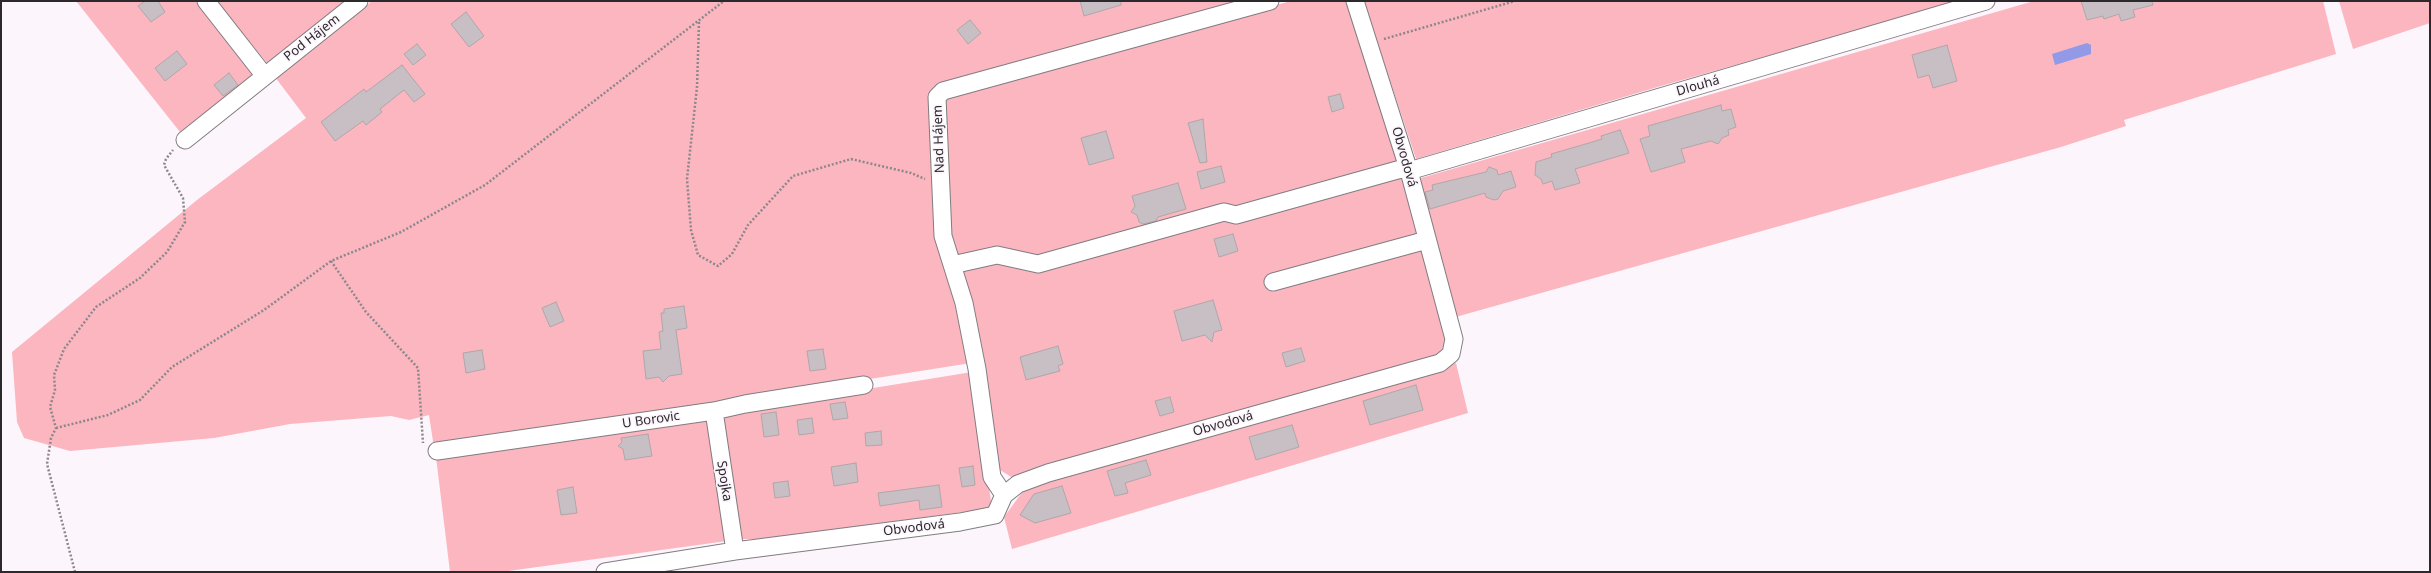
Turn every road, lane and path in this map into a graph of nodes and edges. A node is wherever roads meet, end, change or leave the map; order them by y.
1 (206, 1) edge
2 (359, 1) edge
3 (724, 1) edge
4 (1270, 1) edge
5 (1355, 1) edge
6 (1515, 1) edge
7 (1986, 1) edge
8 (699, 21) junction
9 (1368, 43) junction
10 (264, 75) junction
11 (185, 140) joint
12 (1409, 171) junction
13 (940, 185) junction
14 (1426, 240) junction
15 (331, 260) junction
16 (952, 264) junction
17 (1273, 282) dead end
18 (864, 385) dead end
19 (714, 411) junction
20 (56, 428) junction
21 (437, 451) joint
22 (1004, 495) junction
23 (735, 551) junction
24 (645, 570) edge
25 (75, 572) edge
26 (605, 572) edge

1 - 10 street
2 - 10 street, Pod Hájem
3 - 8 path
4 - 13 street, Nad Hájem
5 - 9 street, Obvodová
6 - 9 path
7 - 12 street, Dlouhá
8 - 13 path
8 - 15 path
9 - 12 street, Obvodová
10 - 11 street, Pod Hájem
11 - 20 path
12 - 14 street, Obvodová
12 - 16 street, Dlouhá
13 - 16 street, Nad Hájem
14 - 17 street
14 - 22 street, Obvodová
15 - 20 path
15 - 21 path
16 - 22 street, Nad Hájem
18 - 19 street, U Borovic
19 - 21 street, U Borovic
19 - 23 street, Spojka
20 - 25 path
22 - 23 street, Obvodová
23 - 24 street, Obvodová
24 - 26 street, Obvodová

